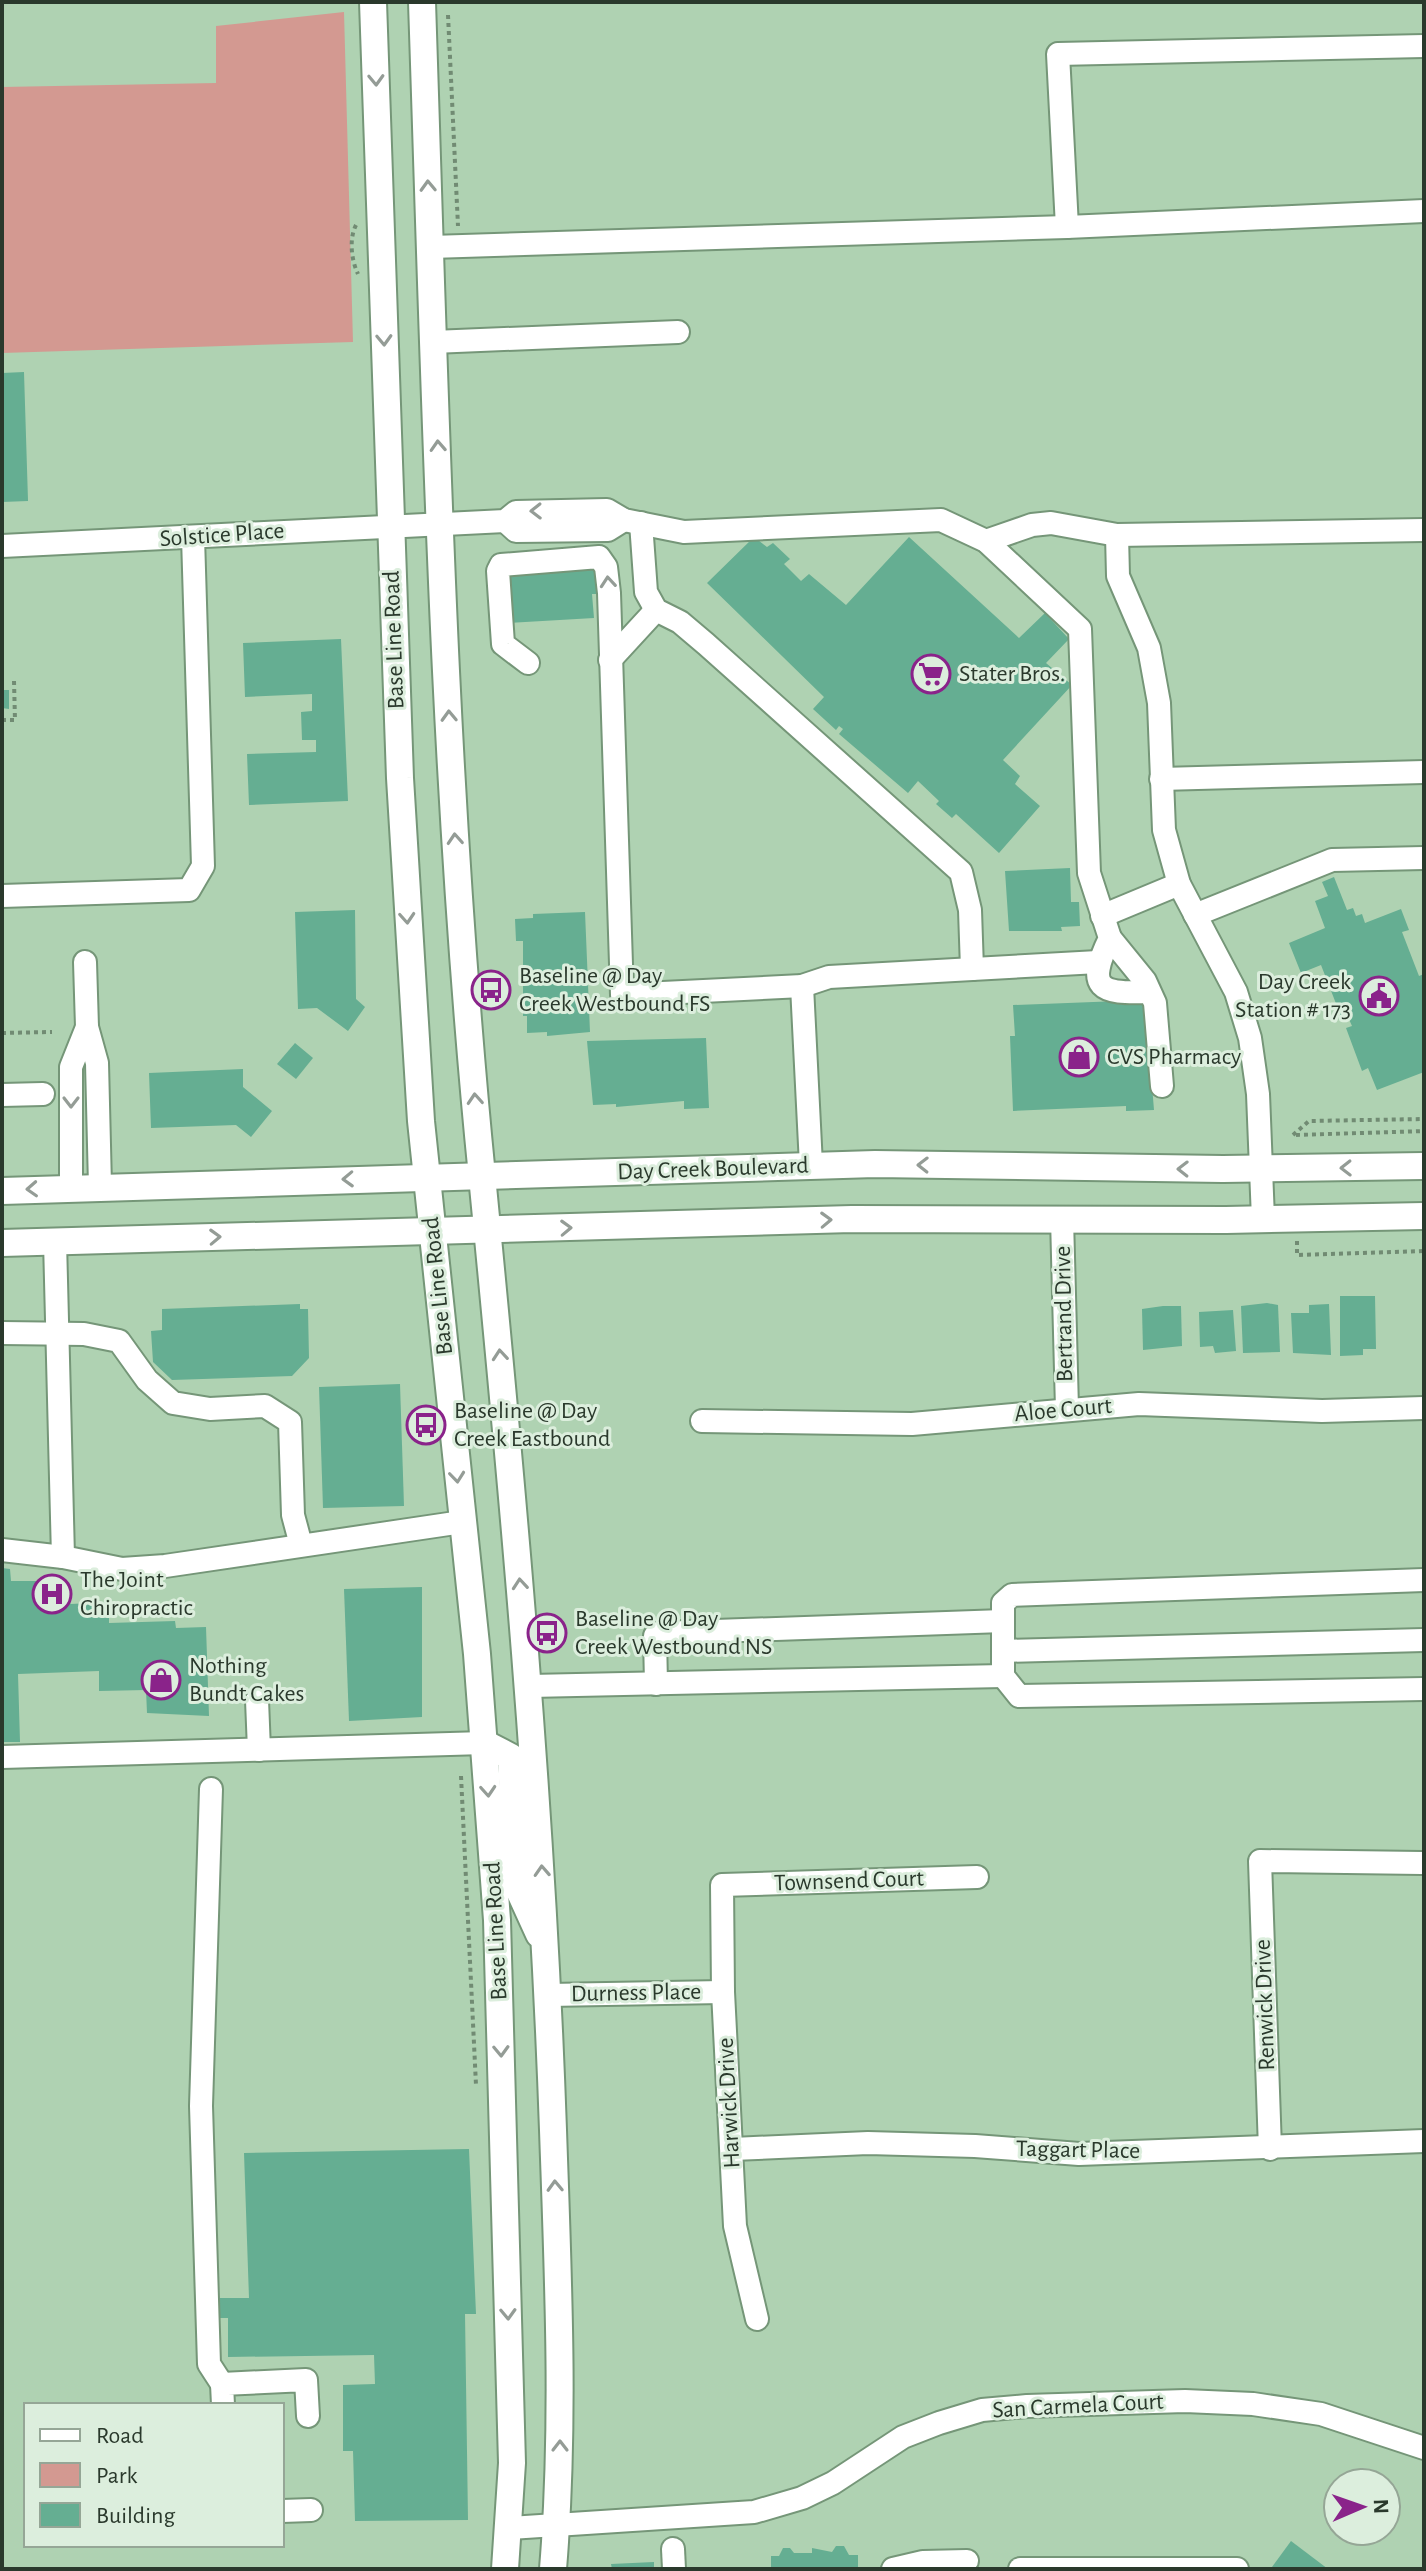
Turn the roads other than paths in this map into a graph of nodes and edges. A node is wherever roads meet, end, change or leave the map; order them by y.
1 (373, 2) edge
2 (422, 2) edge
3 (1424, 46) edge
4 (1424, 211) edge
5 (1067, 227) junction
6 (431, 247) junction
7 (678, 332) dead end
8 (433, 342) junction
9 (633, 521) junction
10 (441, 524) junction
11 (389, 525) junction
12 (1424, 530) edge
13 (1117, 535) junction
14 (193, 537) junction
15 (986, 541) junction
16 (2, 546) edge
17 (656, 610) junction
18 (610, 660) junction
19 (528, 663) dead end
20 (1424, 772) edge
21 (1161, 779) junction
22 (1424, 858) edge
23 (1179, 884) junction
24 (2, 896) edge
25 (1195, 915) junction
26 (1106, 927) junction
27 (85, 962) dead end
28 (1098, 962) junction
29 (972, 969) junction
30 (802, 986) junction
31 (1149, 992) junction
32 (87, 1027) junction
33 (1162, 1086) dead end
34 (43, 1094) dead end
35 (2, 1095) edge
36 (811, 1165) junction
37 (1424, 1166) edge
38 (1261, 1169) junction
39 (482, 1176) junction
40 (426, 1177) junction
41 (100, 1186) junction
42 (71, 1187) junction
43 (2, 1191) edge
44 (1424, 1216) edge
45 (1062, 1218) junction
46 (1263, 1219) junction
47 (488, 1230) junction
48 (433, 1232) junction
49 (55, 1241) junction
50 (2, 1243) edge
51 (2, 1333) edge
52 (58, 1333) junction
53 (1424, 1408) edge
54 (1067, 1409) junction
55 (702, 1421) dead end
56 (462, 1522) junction
57 (301, 1545) junction
58 (2, 1550) edge
59 (63, 1557) junction
60 (1424, 1580) edge
61 (1003, 1621) junction
62 (1424, 1640) edge
63 (1003, 1651) junction
64 (1003, 1676) junction
65 (656, 1684) junction
66 (530, 1686) junction
67 (1424, 1689) edge
68 (257, 1700) dead end
69 (484, 1743) junction
70 (259, 1750) junction
71 (2, 1757) edge
72 (211, 1789) dead end
73 (1422, 1863) edge
74 (977, 1877) dead end
75 (722, 1885) joint
76 (546, 1948) junction
77 (723, 1992) junction
78 (548, 1995) junction
79 (1424, 2141) edge
80 (733, 2149) junction
81 (1270, 2149) junction
82 (757, 2319) dead end
83 (223, 2394) edge
84 (308, 2416) dead end
85 (1424, 2448) edge
86 (311, 2510) dead end
87 (284, 2511) edge
88 (556, 2524) junction
89 (510, 2528) junction
90 (967, 2561) dead end
91 (505, 2569) edge
92 (553, 2569) edge
93 (893, 2569) edge
94 (1020, 2569) edge
95 (1043, 2569) edge
96 (1237, 2569) edge

1 -> 11 main road, Base Line Road
6 -> 2 main road, Base Line Road
3 - 5 street
4 - 5 street
5 - 6 street
6 - 8 main road, Base Line Road
7 - 8 street
10 -> 8 main road, Base Line Road
9 - 10 street, Solstice Place
9 - 15 street
9 - 17 street
10 - 11 street, Solstice Place
39 -> 10 main road, Base Line Road
11 - 14 street, Solstice Place
11 -> 40 main road, Base Line Road
12 - 13 street
13 - 15 street
13 - 21 street
14 - 16 street, Solstice Place
14 - 24 street
15 - 26 street
17 - 18 street
17 - 29 street
18 -> 19 street
18 - 30 street
20 - 21 street
21 - 23 street
22 - 25 street
23 - 25 street
23 - 26 street
25 - 38 street
26 - 28 street
26 - 31 street
27 - 32 street
28 - 29 street
28 - 31 street
29 - 30 street
30 - 36 street
31 - 33 street
32 - 41 street
32 -> 42 street
34 - 35 street
38 -> 36 main road, Day Creek Boulevard
36 - 39 main road, Day Creek Boulevard
37 -> 38 main road, Day Creek Boulevard
38 - 46 street
39 - 40 main road, Day Creek Boulevard
39 - 47 main road, Base Line Road
40 -> 41 main road, Day Creek Boulevard
40 - 48 main road, Base Line Road
41 - 42 main road, Day Creek Boulevard
42 -> 43 main road, Day Creek Boulevard
44 - 46 main road
45 - 46 main road
47 -> 45 main road
45 - 54 street, Bertrand Drive
47 - 48 main road
66 -> 47 main road, Base Line Road
49 -> 48 main road
48 -> 56 main road, Base Line Road
49 - 50 main road
49 - 52 street
51 - 52 street
52 - 57 street
52 - 59 street
53 - 54 street, Aloe Court
54 - 55 street, Aloe Court
56 - 57 street
56 - 69 main road, Base Line Road
57 - 59 street
58 - 59 street
60 - 61 street
61 - 63 street
61 - 65 street
62 - 63 street
63 - 64 street
64 - 65 street
64 - 67 street
65 - 66 street
76 -> 66 main road, Base Line Road
68 - 70 street
69 - 70 street
69 - 76 main road
69 -> 89 main road, Base Line Road
70 - 71 street
72 - 83 street
73 - 81 street, Renwick Drive
74 - 75 street, Townsend Court
75 - 77 street, Harwick Drive
76 - 78 main road, Base Line Road
77 - 78 street, Durness Place
77 - 80 street, Harwick Drive
88 -> 78 main road, Base Line Road
79 - 81 street, Taggart Place
80 - 81 street, Taggart Place
80 - 82 street, Harwick Drive
83 - 84 street
85 - 88 street, San Carmela Court
86 - 87 street
88 - 89 street, San Carmela Court
88 - 92 main road, Base Line Road
89 - 91 main road, Base Line Road
90 - 93 street
94 - 95 street
95 - 96 street

